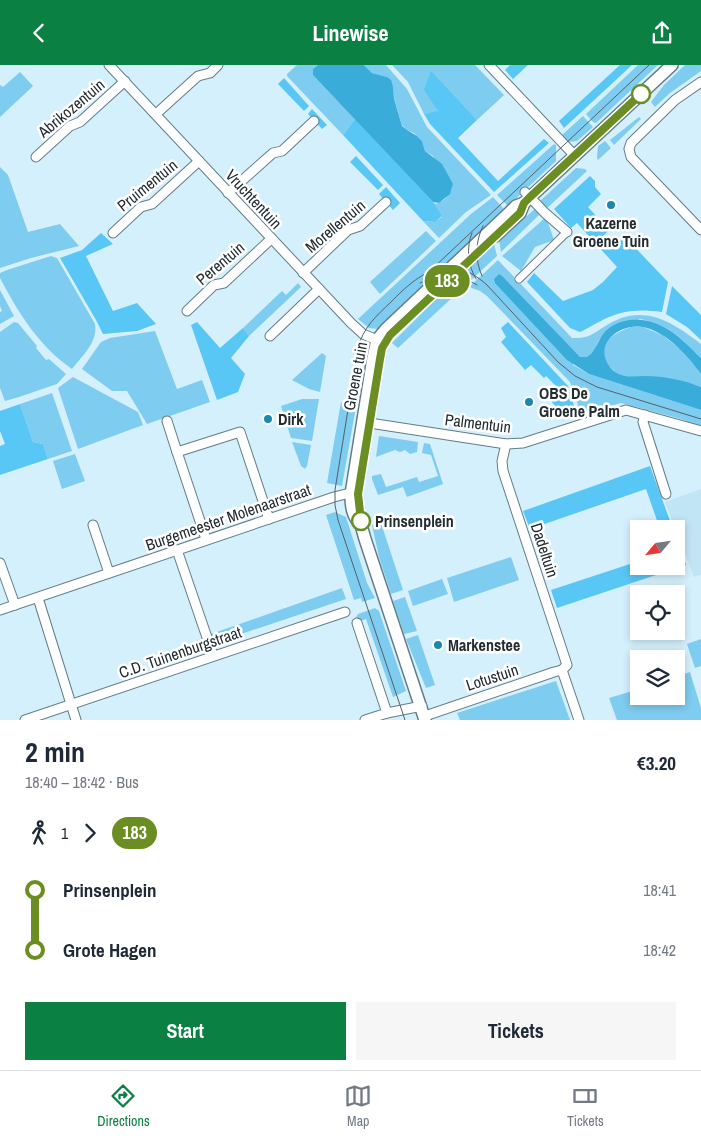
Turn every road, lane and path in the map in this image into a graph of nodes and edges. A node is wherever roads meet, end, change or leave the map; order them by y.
1 (109, 65) edge
2 (218, 65) edge
3 (489, 65) edge
4 (672, 65) edge
5 (125, 81) junction
6 (701, 82) edge
7 (156, 114) junction
8 (314, 121) dead end
9 (575, 156) junction
10 (36, 157) dead end
11 (199, 161) junction
12 (228, 193) junction
13 (526, 197) junction
14 (386, 202) dead end
15 (701, 230) edge
16 (567, 232) joint
17 (113, 233) dead end
18 (271, 239) junction
19 (303, 273) junction
20 (519, 279) dead end
21 (319, 289) junction
22 (188, 311) dead end
23 (270, 336) dead end
24 (381, 342) junction
25 (645, 415) junction
26 (167, 421) dead end
27 (366, 423) junction
28 (701, 431) edge
29 (506, 444) junction
30 (177, 452) junction
31 (354, 494) junction
32 (666, 494) dead end
33 (269, 519) junction
34 (93, 525) dead end
35 (206, 539) junction
36 (177, 550) junction
37 (0, 563) edge
38 (108, 573) junction
39 (38, 598) junction
40 (15, 605) junction
41 (0, 610) edge
42 (344, 612) dead end
43 (357, 623) dead end
44 (213, 655) junction
45 (565, 667) junction
46 (71, 704) junction
47 (387, 713) junction
48 (424, 714) edge
49 (25, 720) edge
50 (76, 720) edge
51 (365, 720) edge
52 (579, 720) edge

1 - 5 street, Vruchtentuin
2 - 7 street
3 - 9 street
4 - 9 street, Groene tuin
5 - 7 street, Vruchtentuin
5 - 10 street, Abrikozentuin
6 - 15 street
7 - 11 street, Vruchtentuin
8 - 12 street
9 - 13 street, Groene tuin
11 - 12 street, Vruchtentuin
11 - 17 street, Pruimentuin
12 - 18 street, Vruchtentuin
13 - 16 street
13 - 24 street, Groene tuin
14 - 19 street, Morellentuin
16 - 20 street
18 - 19 street, Vruchtentuin
18 - 22 street, Perentuin
19 - 21 street, Vruchtentuin
21 - 23 street
21 - 24 street, Vruchtentuin
24 - 27 street, Groene tuin
25 - 28 street, Palmentuin
25 - 29 street, Palmentuin
25 - 32 street
26 - 30 street
27 - 29 street, Palmentuin
27 - 31 street, Groene tuin
29 - 45 street, Dadeltuin
30 - 33 street
30 - 35 street
31 - 33 street, Burgemeester Molenaarstraat
31 - 48 street, Groene tuin
33 - 35 street, Burgemeester Molenaarstraat
34 - 38 street
35 - 36 street, Burgemeester Molenaarstraat
36 - 38 street, Burgemeester Molenaarstraat
36 - 44 street
37 - 40 street
38 - 39 street, Burgemeester Molenaarstraat
39 - 40 street, Burgemeester Molenaarstraat
39 - 46 street
40 - 41 street, Burgemeester Molenaarstraat
42 - 44 street, C.D. Tuinenburgstraat
43 - 47 street
44 - 46 street, C.D. Tuinenburgstraat
45 - 48 street, Lotustuin
45 - 52 street, Dadeltuin
46 - 49 street, C.D. Tuinenburgstraat
46 - 50 street
47 - 48 street, Lotustuin
47 - 51 street, Lotustuin

